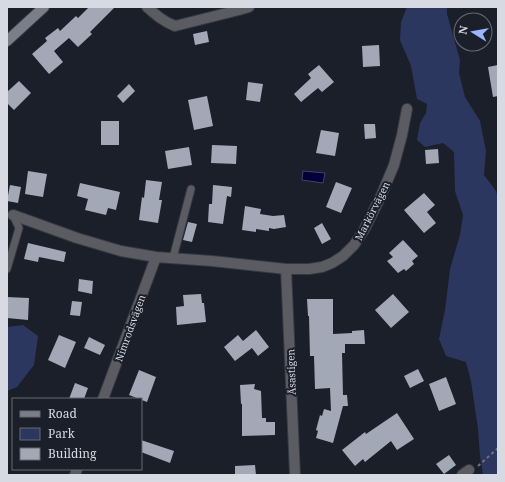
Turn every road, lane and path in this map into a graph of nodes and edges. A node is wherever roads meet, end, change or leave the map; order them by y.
1 (44, 7) edge
2 (147, 7) edge
3 (249, 7) edge
4 (7, 41) edge
5 (407, 109) dead end
6 (191, 189) dead end
7 (13, 215) joint
8 (156, 257) junction
9 (173, 258) junction
10 (7, 269) edge
11 (286, 269) junction
12 (103, 398) edge
13 (498, 448) edge
14 (466, 473) edge
15 (295, 475) edge

1 - 4 street
2 - 3 street
5 - 11 street, Markörvägen
6 - 9 lane
7 - 8 street, Markörvägen
7 - 10 lane
8 - 9 street, Markörvägen
8 - 12 street, Nimrodsvägen
9 - 11 street, Markörvägen
11 - 15 street, Åsastigen
13 - 14 path

